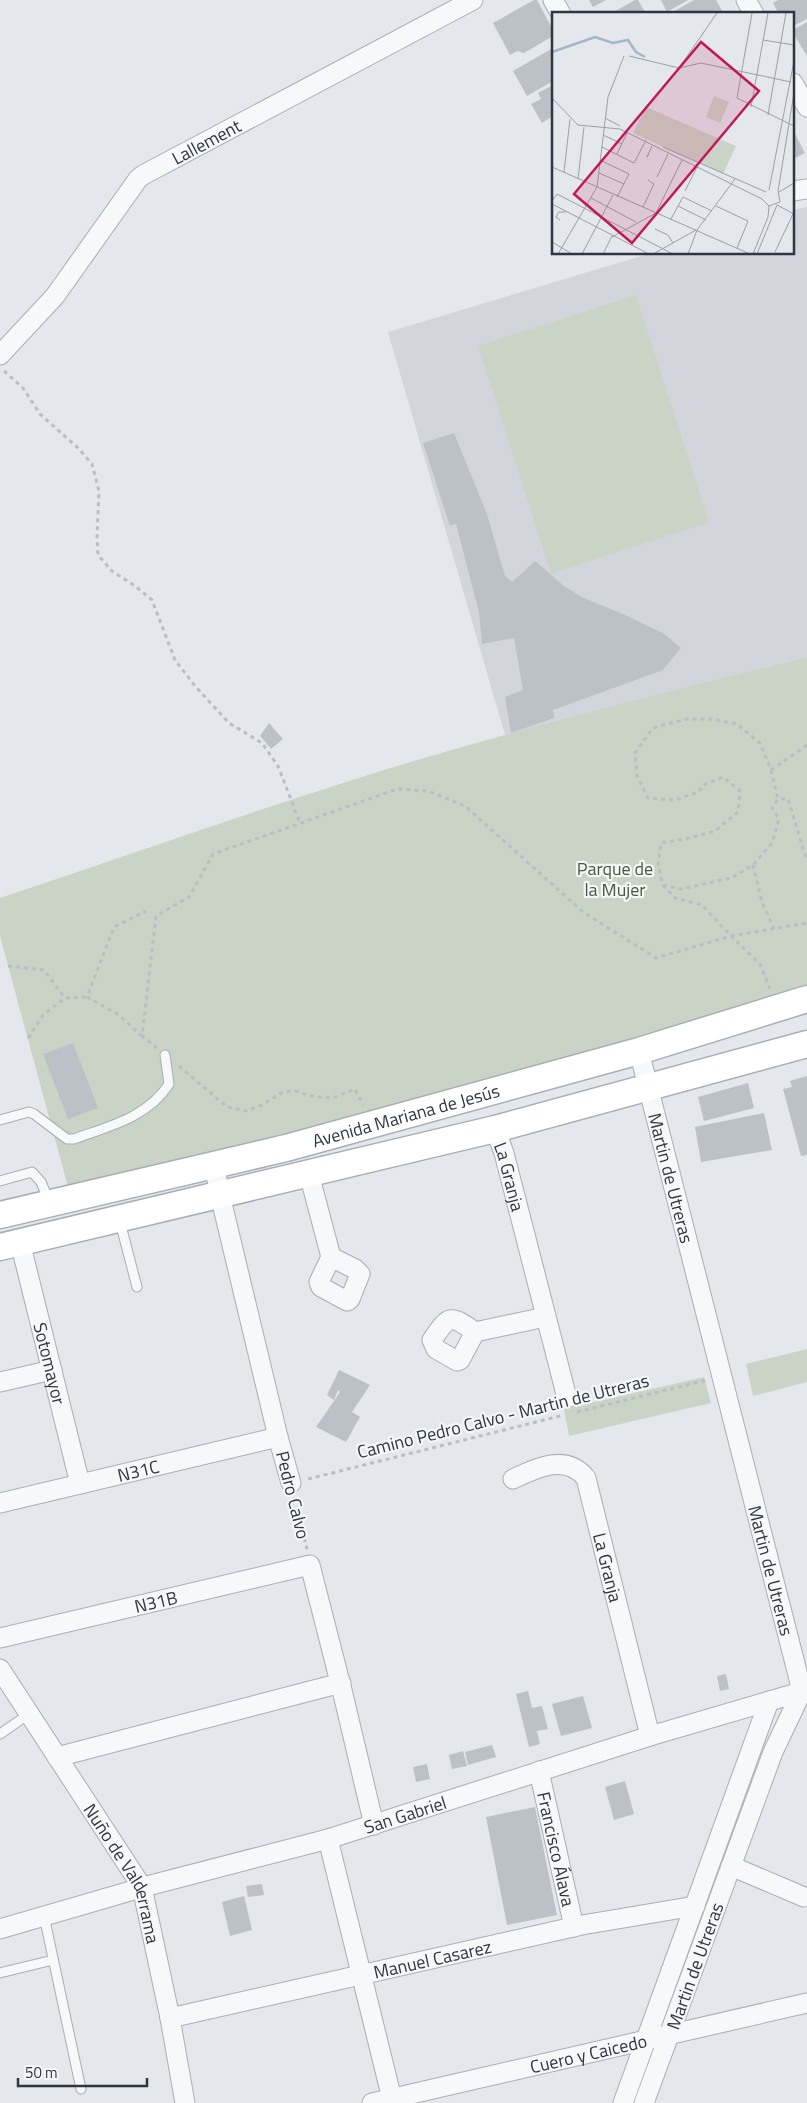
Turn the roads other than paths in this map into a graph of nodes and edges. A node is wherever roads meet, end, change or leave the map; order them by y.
1 (473, 0) edge
2 (553, 0) edge
3 (746, 0) edge
4 (560, 12) edge
5 (753, 12) edge
6 (794, 85) edge
7 (807, 107) edge
8 (807, 189) edge
9 (794, 191) edge
10 (0, 355) edge
11 (807, 999) edge
12 (807, 1044) edge
13 (638, 1051) junction
14 (165, 1055) road end
15 (649, 1088) junction
16 (0, 1120) edge
17 (495, 1129) junction
18 (286, 1148) junction
19 (214, 1165) junction
20 (301, 1176) junction
21 (0, 1180) edge
22 (220, 1195) junction
23 (50, 1203) junction
24 (0, 1215) edge
25 (119, 1219) junction
26 (10, 1244) edge
27 (332, 1257) dead end
28 (137, 1287) dead end
29 (545, 1317) junction
30 (475, 1332) dead end
31 (52, 1370) junction
32 (0, 1382) edge
33 (567, 1398) dead end
34 (278, 1437) junction
35 (513, 1479) dead end
36 (291, 1483) road end
37 (80, 1484) junction
38 (0, 1502) edge
39 (0, 1638) edge
40 (0, 1670) edge
41 (341, 1683) junction
42 (804, 1691) edge
43 (769, 1701) junction
44 (30, 1714) junction
45 (0, 1734) edge
46 (650, 1736) junction
47 (57, 1757) junction
48 (539, 1771) junction
49 (374, 1825) junction
50 (328, 1839) junction
51 (731, 1866) junction
52 (142, 1887) junction
53 (804, 1897) dead end
54 (695, 1906) junction
55 (44, 1916) junction
56 (574, 1926) junction
57 (0, 1929) edge
58 (53, 1960) junction
59 (0, 1973) edge
60 (363, 1975) junction
61 (807, 2003) edge
62 (170, 2018) junction
63 (670, 2033) junction
64 (646, 2041) junction
65 (81, 2089) dead end
66 (392, 2101) edge
67 (185, 2103) edge
68 (372, 2103) edge
69 (623, 2103) edge
70 (644, 2103) edge

1 - 10 street, Lallement
2 - 4 street
3 - 5 street
6 - 7 street
8 - 9 street
11 - 13 main road, Avenida Mariana de Jesús
12 - 15 main road, Avenida Mariana de Jesús
13 - 15 street, Martin de Utreras
13 - 18 main road, Avenida Mariana de Jesús
14 - 16 lane
15 - 17 main road, Avenida Mariana de Jesús
15 - 42 street, Martin de Utreras
17 - 20 main road, Avenida Mariana de Jesús
17 - 29 street, La Granja
18 - 19 main road, Avenida Mariana de Jesús
18 - 20 main road
19 - 22 street, Pedro Calvo
19 - 23 main road, Avenida Mariana de Jesús
20 - 22 main road, Avenida Mariana de Jesús
20 - 27 street
21 - 23 lane
22 - 25 main road, Avenida Mariana de Jesús
22 - 34 street, Pedro Calvo
23 - 24 main road, Avenida Mariana de Jesús
25 - 26 main road, Avenida Mariana de Jesús
25 - 28 lane
26 - 31 street, Sotomayor
29 - 30 street
29 - 33 street, La Granja
31 - 32 street
31 - 37 street, Sotomayor
34 - 36 street, Pedro Calvo
34 - 37 street, N31C
35 - 46 street, La Granja
37 - 38 street, N31C
39 - 41 street, N31B
40 - 44 street, Nuño de Valderrama
41 - 47 street
41 - 49 street
42 - 43 street, San Gabriel
42 - 51 street, Martin de Utreras
43 - 46 street, San Gabriel
43 - 54 street, Martin de Utreras
44 - 45 lane
44 - 47 street, Nuño de Valderrama
46 - 48 street, San Gabriel
47 - 52 street, Nuño de Valderrama
48 - 49 street, San Gabriel
48 - 56 street, Francisco Álava
49 - 50 street, San Gabriel
50 - 52 street, San Gabriel
50 - 60 street
51 - 53 street
51 - 63 street, Martin de Utreras
52 - 55 street, San Gabriel
52 - 62 street, Nuño de Valderrama
54 - 56 street, Manuel Casarez
54 - 64 street, Martin de Utreras
55 - 57 street, San Gabriel
55 - 58 lane
56 - 60 street, Manuel Casarez
58 - 59 lane
58 - 65 lane
60 - 62 street, Manuel Casarez
60 - 66 street
61 - 63 street, Cuero y Caicedo
62 - 67 street, Nuño de Valderrama
63 - 64 street, Cuero y Caicedo
63 - 70 street, Martin de Utreras
64 - 66 street, Cuero y Caicedo
64 - 69 street, Martin de Utreras
66 - 68 street, Cuero y Caicedo

